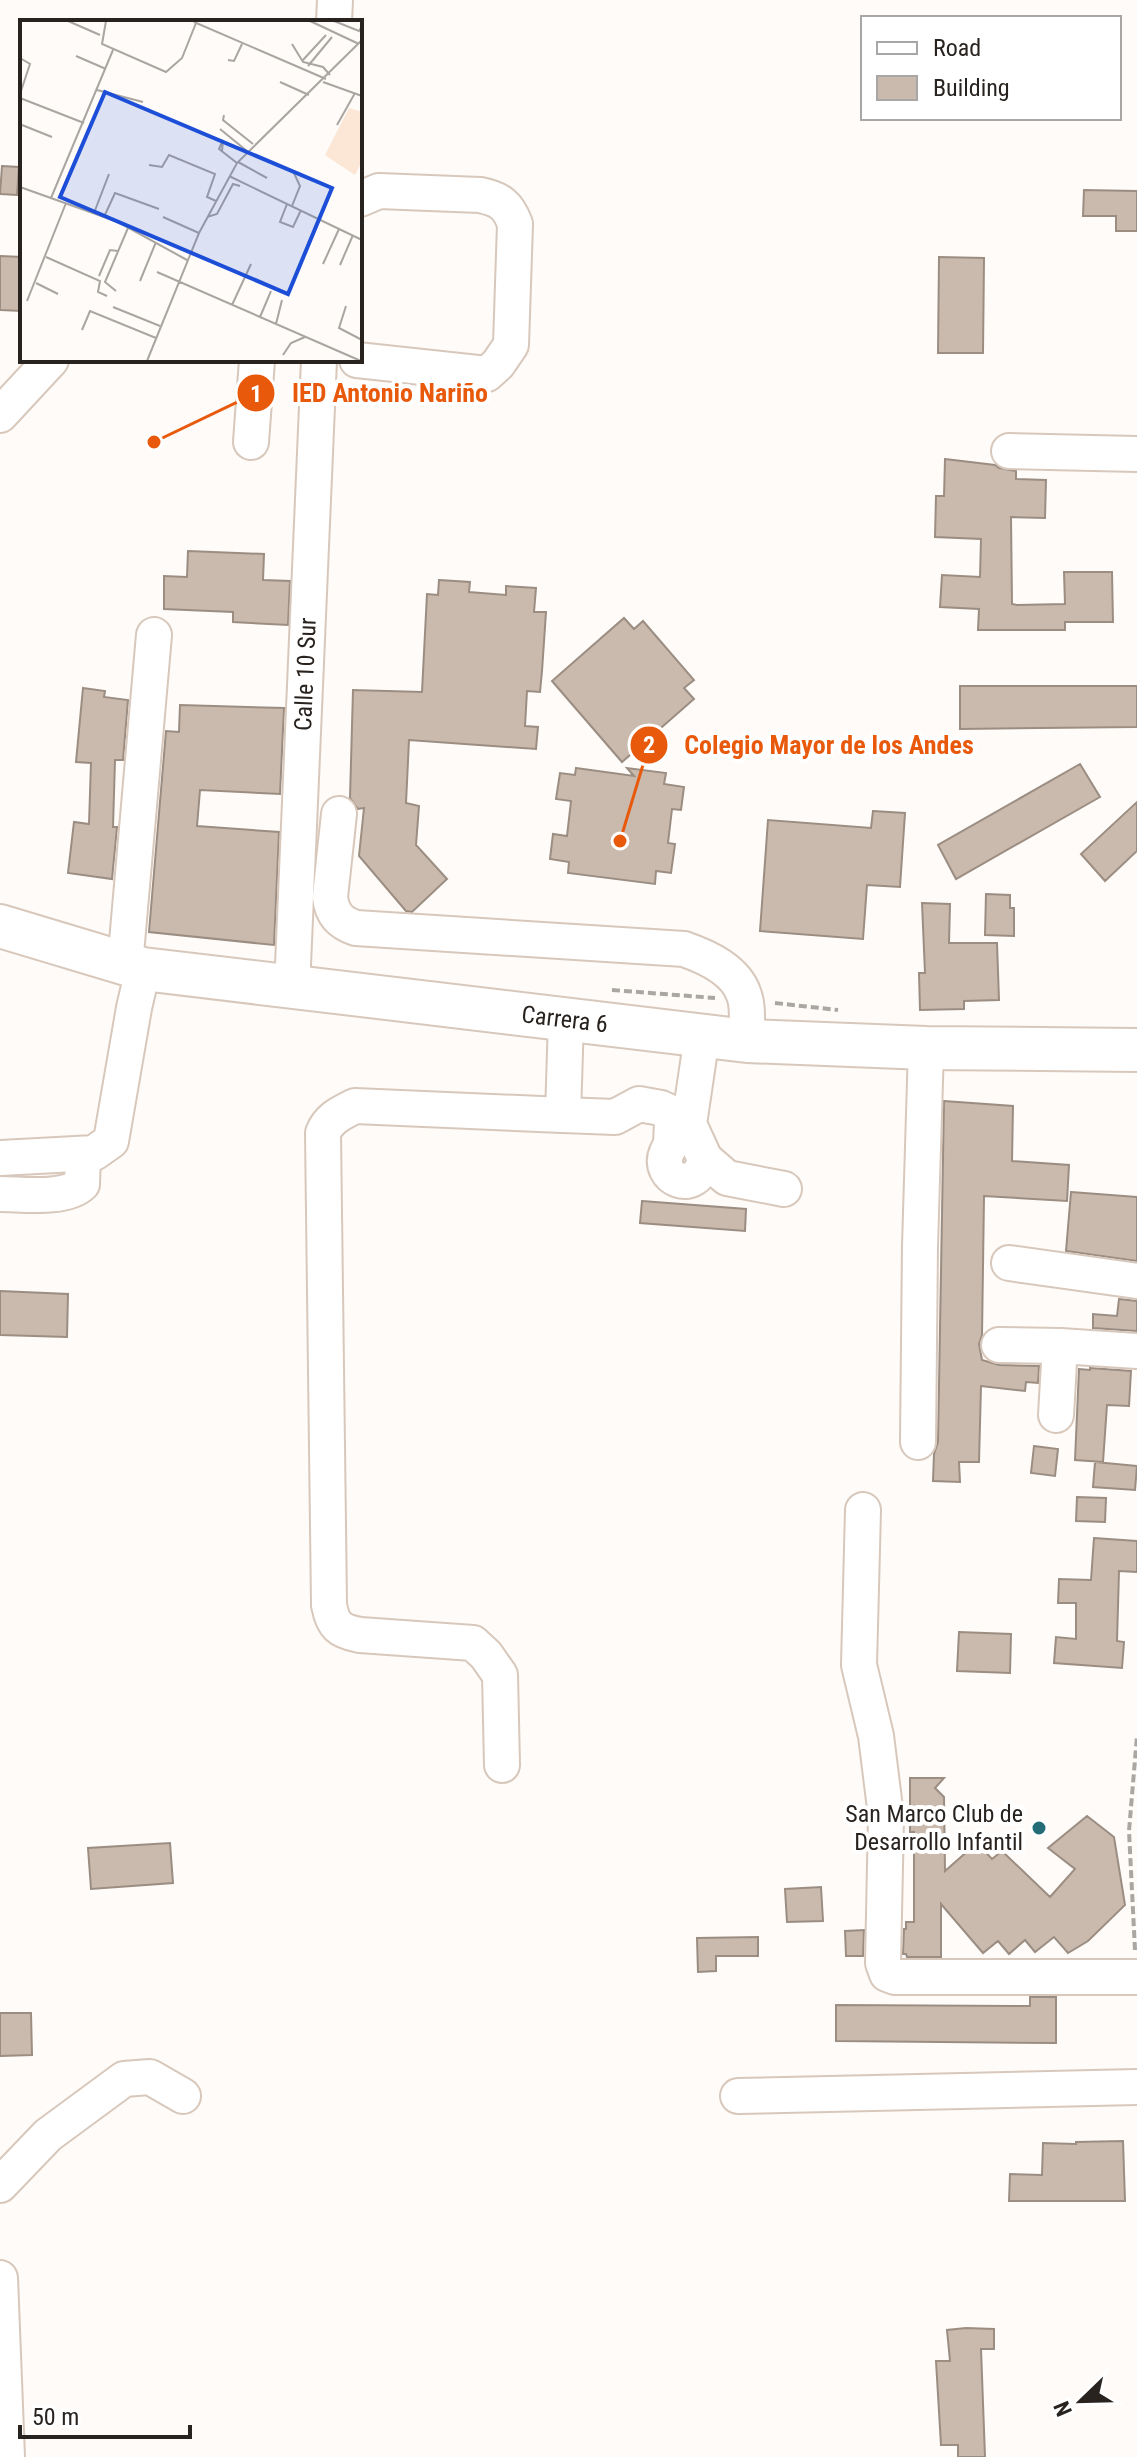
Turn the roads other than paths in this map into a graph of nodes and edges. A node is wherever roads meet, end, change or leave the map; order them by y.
1 (335, 0) edge
2 (334, 20) edge
3 (362, 198) edge
4 (362, 361) edge
5 (49, 362) edge
6 (257, 362) edge
7 (319, 362) edge
8 (0, 415) edge
9 (251, 442) dead end
10 (1009, 451) dead end
11 (1137, 454) edge
12 (154, 635) dead end
13 (339, 814) dead end
14 (0, 926) edge
15 (134, 967) junction
16 (292, 988) junction
17 (566, 1020) junction
18 (702, 1036) junction
19 (747, 1041) junction
20 (926, 1048) junction
21 (1137, 1050) edge
22 (563, 1115) junction
23 (680, 1135) junction
24 (83, 1154) junction
25 (0, 1158) edge
26 (784, 1189) dead end
27 (0, 1194) edge
28 (1009, 1263) dead end
29 (1137, 1281) edge
30 (999, 1345) dead end
31 (1060, 1346) junction
32 (1137, 1351) edge
33 (1056, 1415) dead end
34 (918, 1442) dead end
35 (863, 1510) dead end
36 (502, 1765) dead end
37 (1137, 1977) edge
38 (1137, 2087) edge
39 (183, 2096) dead end
40 (738, 2096) dead end
41 (0, 2185) edge
42 (0, 2278) edge
43 (7, 2457) edge

1 - 2 street
3 - 4 street
5 - 8 street
6 - 9 street
7 - 16 street, Calle 10 Sur
10 - 11 street
12 - 15 street
13 - 19 street
14 - 15 main road, Carrera 6
15 - 16 main road, Carrera 6
15 - 24 street
16 - 17 main road, Carrera 6
17 - 18 main road, Carrera 6
17 - 22 street
18 - 19 main road, Carrera 6
18 - 23 street
19 - 20 main road, Carrera 6
20 - 21 main road, Carrera 6
20 - 34 street
22 - 23 street
22 - 36 street
23 - 26 street
24 - 25 street
24 - 27 street
28 - 29 street
30 - 31 street
31 - 32 street
31 - 33 street
35 - 37 street
38 - 40 street
39 - 41 street
42 - 43 street

